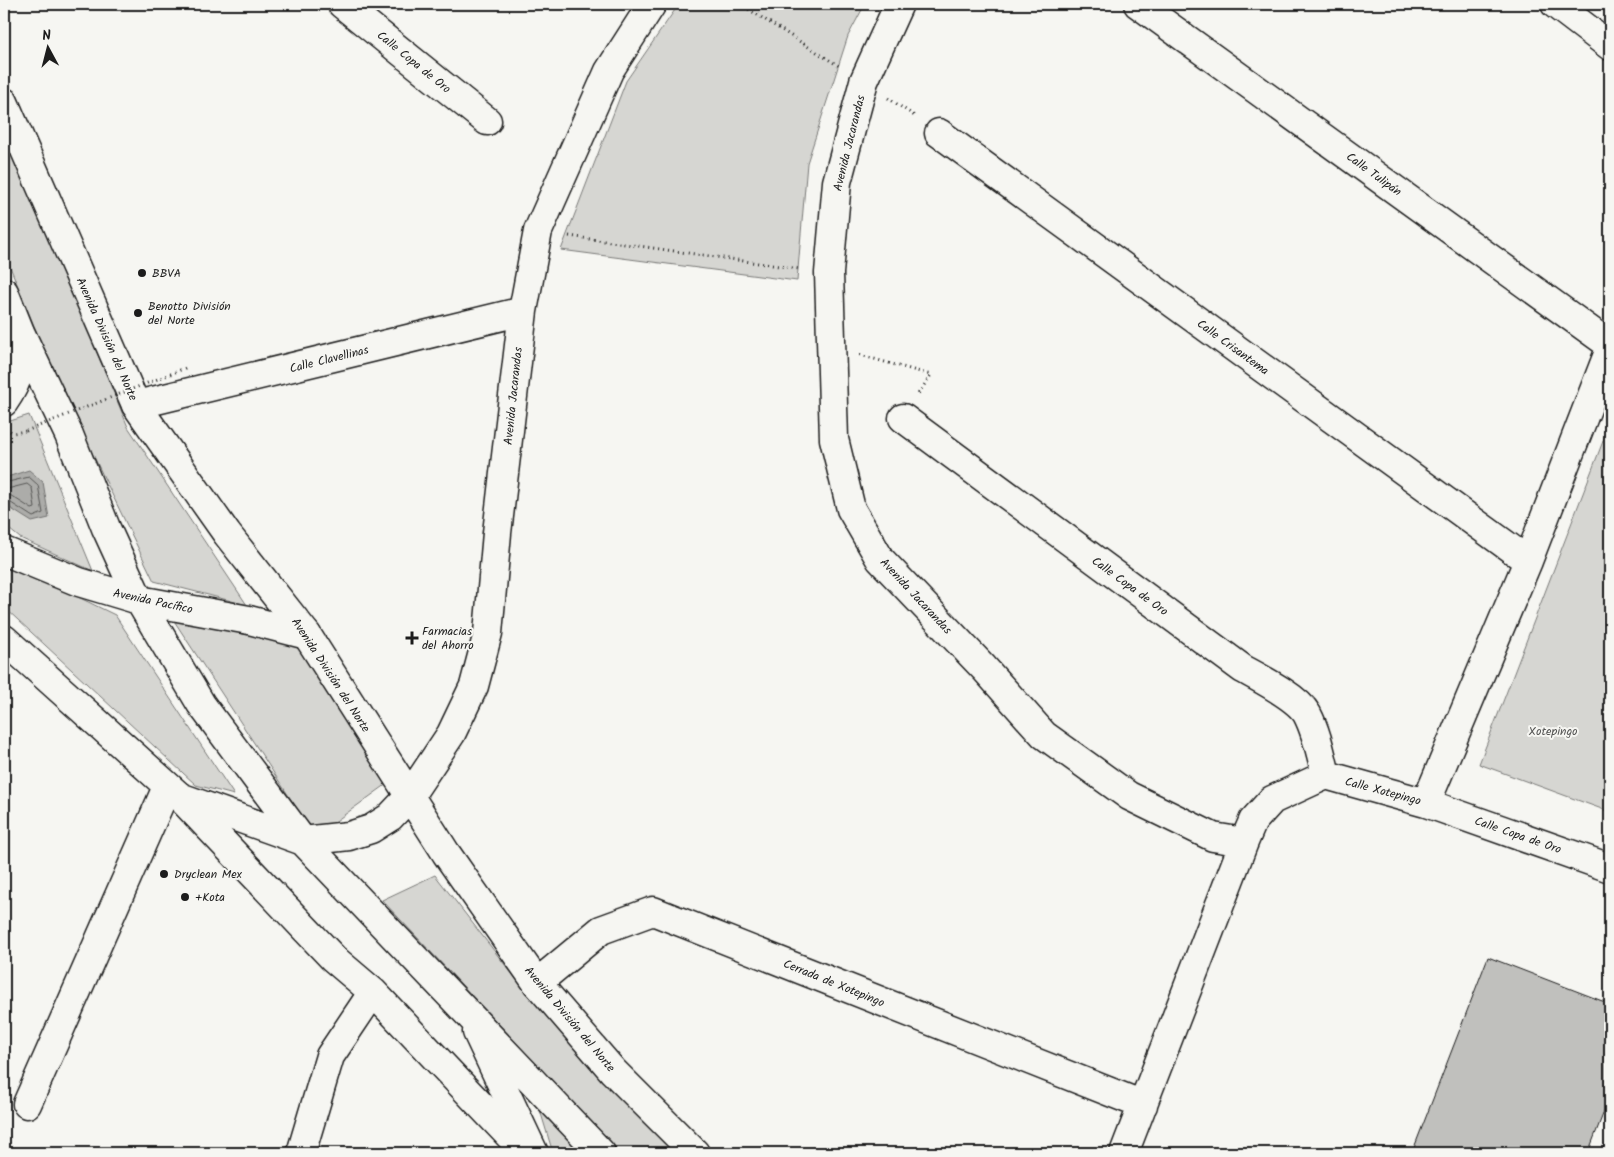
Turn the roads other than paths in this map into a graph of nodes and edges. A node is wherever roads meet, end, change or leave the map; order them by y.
1 (342, 4) edge
2 (652, 4) edge
3 (899, 4) edge
4 (1138, 4) edge
5 (1556, 4) edge
6 (1610, 46) edge
7 (4, 102) edge
8 (487, 121) dead end
9 (939, 133) dead end
10 (4, 292) edge
11 (523, 311) junction
12 (20, 332) junction
13 (1610, 347) edge
14 (4, 402) edge
15 (136, 405) junction
16 (903, 418) road end
17 (4, 551) edge
18 (1528, 561) junction
19 (139, 600) junction
20 (307, 635) junction
21 (4, 639) edge
22 (1326, 775) junction
23 (174, 792) junction
24 (409, 796) junction
25 (1426, 803) junction
26 (303, 841) junction
27 (1244, 842) junction
28 (1610, 868) edge
29 (537, 983) junction
30 (373, 992) junction
31 (466, 1010) junction
32 (27, 1104) dead end
33 (1142, 1105) junction
34 (301, 1153) edge
35 (526, 1153) edge
36 (534, 1153) edge
37 (601, 1153) edge
38 (695, 1153) edge
39 (1124, 1153) edge

1 - 8 street, Calle Copa de Oro
2 - 11 street, Avenida Jacarandas
3 - 27 street, Avenida Jacarandas
4 - 13 street, Calle Tulipán
5 - 6 street
7 - 15 street, Avenida División del Norte
9 - 18 street, Calle Crisantema
10 - 12 street
11 - 15 street, Calle Clavellinas
11 - 24 street, Avenida Jacarandas
12 - 14 street
12 - 19 street
13 - 18 street, Calle Xotepingo
15 - 20 street, Avenida División del Norte
16 - 22 street, Calle Copa de Oro
17 - 19 street, Avenida Pacífico
18 - 25 street, Calle Xotepingo
19 - 20 street, Avenida Pacífico
19 - 26 street
20 - 24 street, Avenida División del Norte
21 - 23 street
22 - 25 street, Calle Xotepingo
22 - 27 street
23 - 26 street
23 - 30 street
23 - 32 street
24 - 26 street, Avenida Jacarandas
24 - 29 street, Avenida División del Norte
25 - 28 street, Calle Copa de Oro
26 - 31 street
27 - 33 street
29 - 33 street, Cerrada de Xotepingo
29 - 38 street, Avenida División del Norte
30 - 34 street
30 - 35 street
31 - 36 street
31 - 37 street
33 - 39 street

